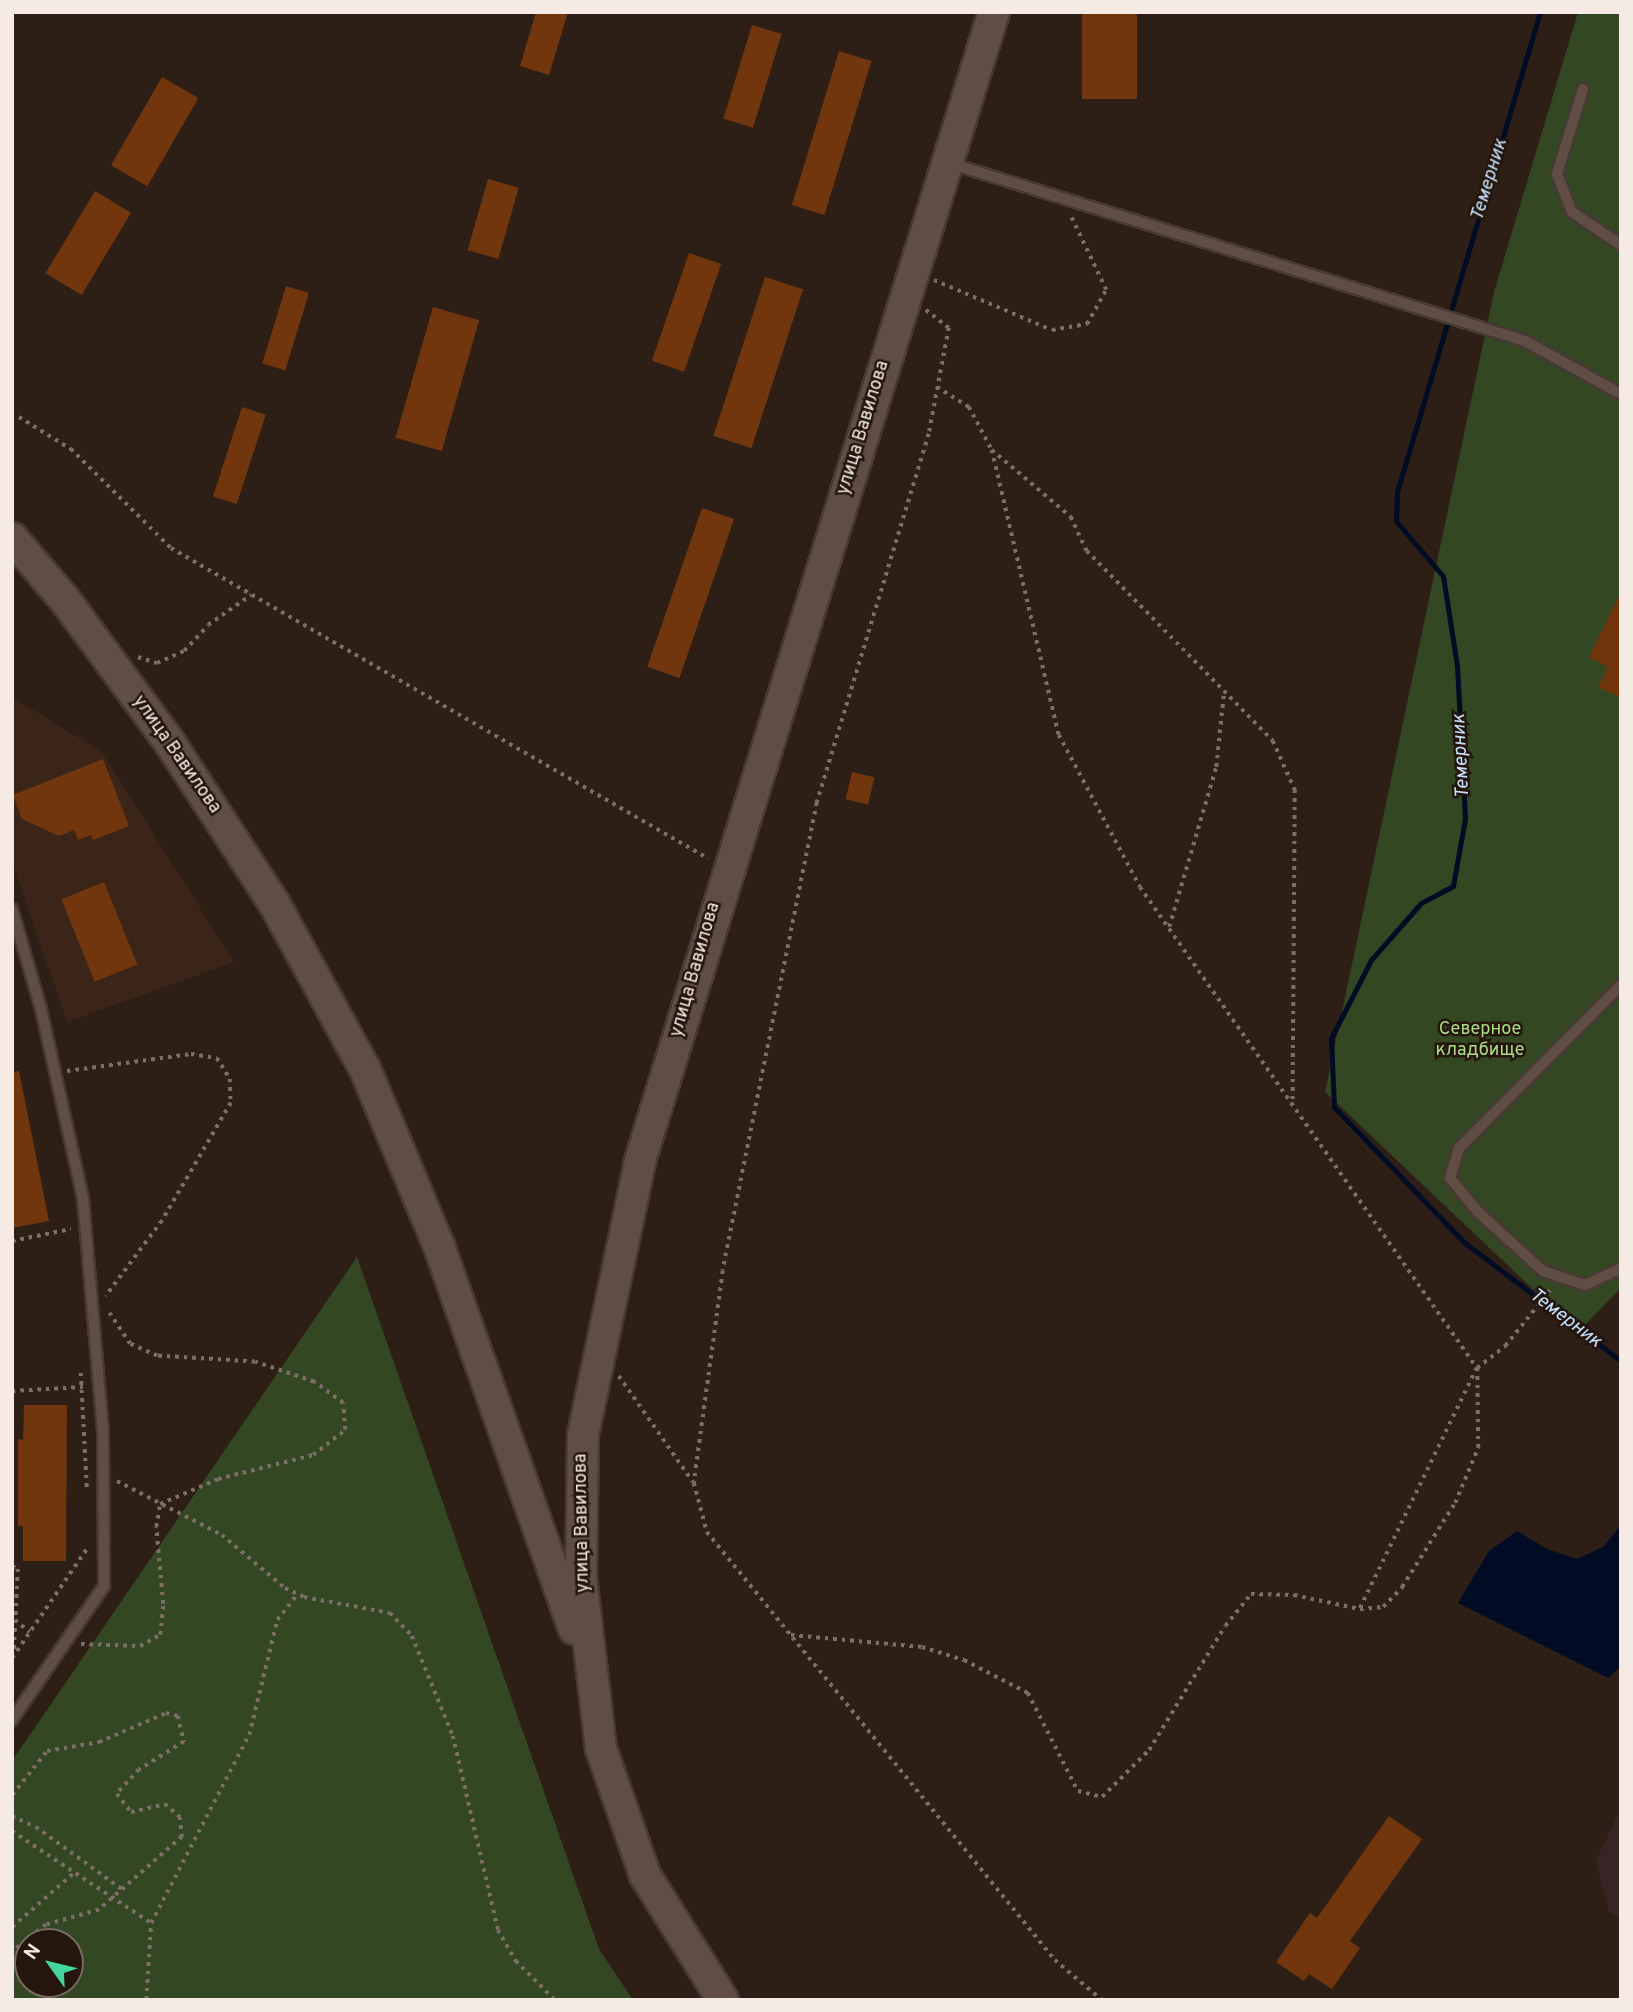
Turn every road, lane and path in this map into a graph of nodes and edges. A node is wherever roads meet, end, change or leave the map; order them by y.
1 (994, 12) edge
2 (1583, 89) dead end
3 (947, 162) junction
4 (1062, 198) junction
5 (1621, 245) edge
6 (910, 282) junction
7 (937, 387) junction
8 (1621, 394) edge
9 (19, 417) dead end
10 (992, 450) junction
11 (12, 538) edge
12 (251, 594) junction
13 (133, 655) dead end
14 (1224, 690) junction
15 (726, 868) junction
16 (12, 909) edge
17 (1169, 926) junction
18 (1621, 985) edge
19 (56, 1072) junction
20 (1293, 1103) junction
21 (12, 1241) edge
22 (72, 1241) dead end
23 (1621, 1268) edge
24 (1560, 1277) junction
25 (601, 1349) junction
26 (80, 1361) dead end
27 (1477, 1368) junction
28 (83, 1387) junction
29 (12, 1391) edge
30 (103, 1473) junction
31 (694, 1483) junction
32 (87, 1491) dead end
33 (160, 1504) junction
34 (89, 1543) dead end
35 (12, 1566) edge
36 (297, 1594) junction
37 (1360, 1609) junction
38 (15, 1620) junction
39 (30, 1632) junction
40 (790, 1635) junction
41 (65, 1643) junction
42 (13, 1657) edge
43 (594, 1689) junction
44 (12, 1720) edge
45 (12, 1795) edge
46 (12, 1816) edge
47 (12, 1831) edge
48 (76, 1871) junction
49 (123, 1890) junction
50 (114, 1897) junction
51 (151, 1923) junction
52 (12, 1927) edge
53 (12, 1952) edge
54 (146, 2000) edge
55 (555, 2000) edge
56 (723, 2000) edge
57 (1102, 2000) edge

1 - 3 street, улица Вавилова
2 - 5 lane
3 - 4 lane
3 - 6 street, улица Вавилова
4 - 6 path
4 - 8 lane
6 - 7 path
6 - 15 street, улица Вавилова
7 - 10 path
7 - 31 path
9 - 12 path
10 - 14 path
10 - 17 path
11 - 43 street, улица Вавилова
12 - 13 path
12 - 15 path
14 - 17 path
14 - 20 path
15 - 25 street, улица Вавилова
16 - 19 lane
17 - 20 path
18 - 24 lane
19 - 30 lane
19 - 33 path
20 - 27 path
21 - 22 path
23 - 24 lane
24 - 27 path
25 - 31 path
25 - 43 street, улица Вавилова
26 - 28 path
27 - 37 path
27 - 37 path
28 - 29 path
28 - 32 path
30 - 33 path
30 - 41 lane
31 - 40 path
33 - 36 path
33 - 41 path
34 - 39 path
35 - 38 path
36 - 51 path
36 - 55 path
37 - 40 path
38 - 39 path
38 - 42 path
39 - 42 path
40 - 57 path
41 - 44 lane
43 - 56 street, улица Вавилова
45 - 49 path
46 - 49 path
47 - 48 path
48 - 50 path
48 - 52 path
49 - 50 path
50 - 51 path
50 - 53 path
51 - 54 path

